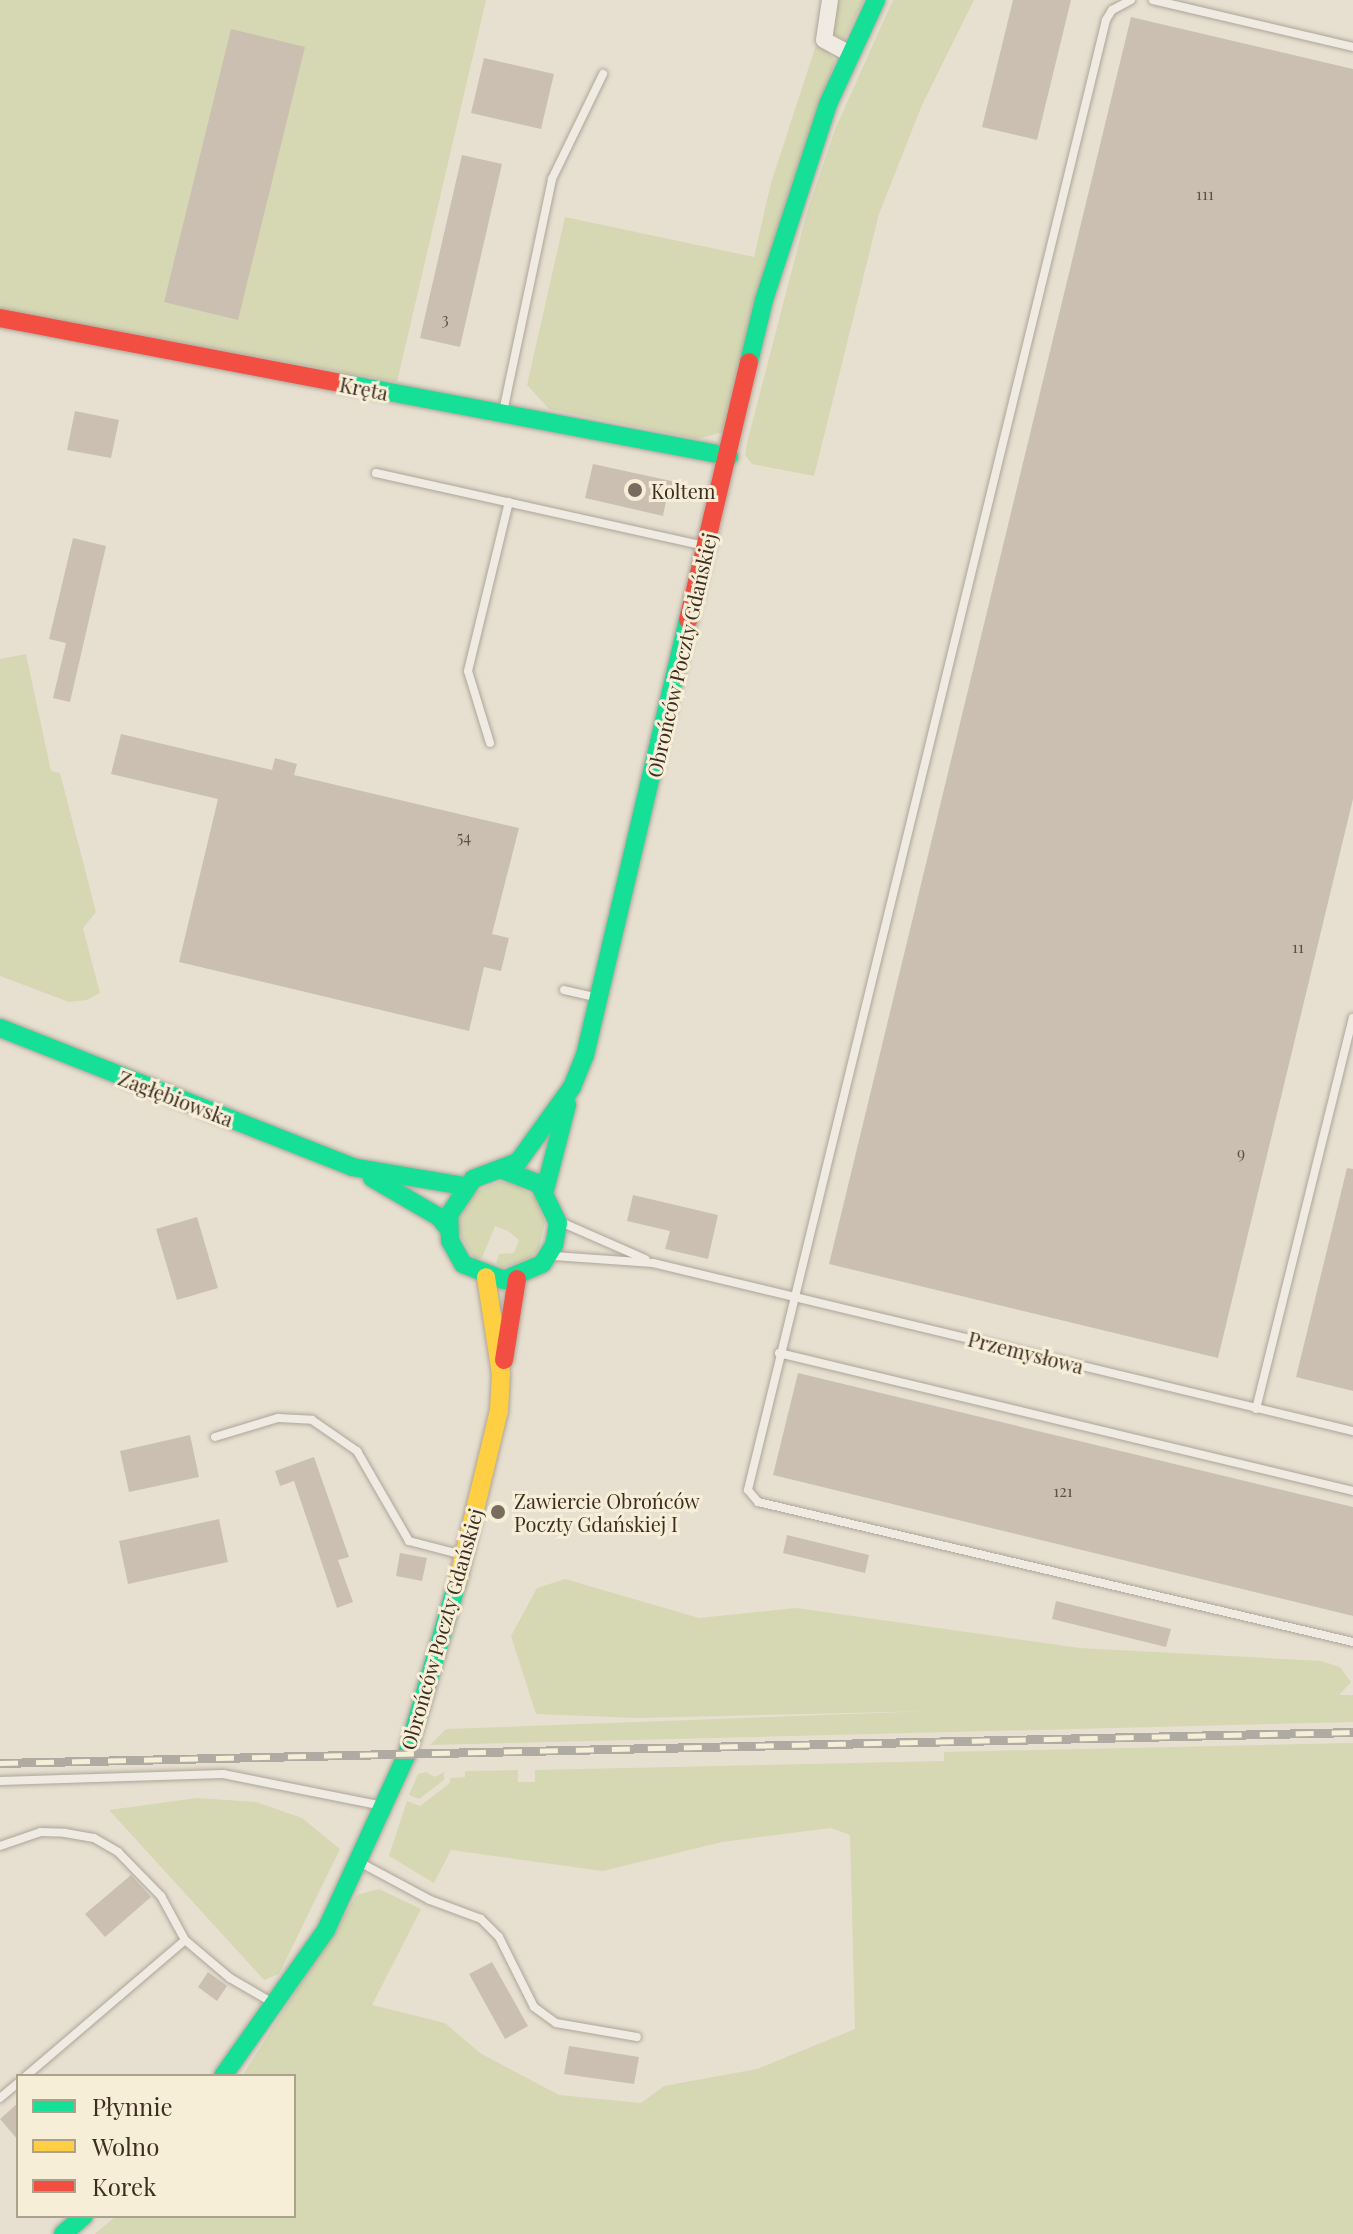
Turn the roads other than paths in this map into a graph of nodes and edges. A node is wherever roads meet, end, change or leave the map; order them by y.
1 (830, 0) edge
2 (876, 0) edge
3 (1131, 0) edge
4 (1153, 0) edge
5 (1353, 47) edge
6 (850, 54) junction
7 (603, 74) dead end
8 (0, 318) edge
9 (503, 414) junction
10 (729, 456) junction
11 (376, 473) dead end
12 (509, 502) junction
13 (707, 546) junction
14 (490, 743) dead end
15 (564, 990) dead end
16 (599, 998) junction
17 (1353, 1018) edge
18 (0, 1028) edge
19 (572, 1087) junction
20 (352, 1167) junction
21 (503, 1170) junction
22 (464, 1186) junction
23 (545, 1190) junction
24 (557, 1215) junction
25 (448, 1228) junction
26 (546, 1259) junction
27 (653, 1263) junction
28 (486, 1277) junction
29 (517, 1279) junction
30 (795, 1295) junction
31 (779, 1353) junction
32 (501, 1374) junction
33 (1256, 1409) junction
34 (1353, 1431) edge
35 (215, 1437) dead end
36 (1353, 1491) edge
37 (464, 1556) junction
38 (1353, 1642) edge
39 (0, 1781) edge
40 (387, 1807) junction
41 (0, 1846) edge
42 (360, 1862) junction
43 (185, 1940) junction
44 (277, 2006) junction
45 (637, 2037) dead end
46 (28, 2074) edge
47 (225, 2074) edge
48 (16, 2085) edge
49 (0, 2098) edge
50 (82, 2218) edge
51 (63, 2234) edge

1 - 6 street
2 - 6 street, Obrońców Poczty Gdańskiej
3 - 30 lane
4 - 5 lane
6 - 10 street, Obrońców Poczty Gdańskiej
7 - 9 lane
8 - 9 street, Kręta
9 - 10 street, Kręta
10 - 13 street, Obrońców Poczty Gdańskiej
11 - 12 lane
12 - 13 lane
12 - 14 lane
13 - 16 street, Obrońców Poczty Gdańskiej
15 - 16 lane
16 - 19 street, Obrońców Poczty Gdańskiej
17 - 33 lane
18 - 20 street, Zagłębiowska
19 - 21 street, Obrońców Poczty Gdańskiej
19 - 23 street, Obrońców Poczty Gdańskiej
20 - 22 street, Zagłębiowska
20 - 25 street, Zagłębiowska
21 - 22 street
21 - 23 street
22 - 25 street
23 - 24 street
24 - 26 street
24 - 27 lane
25 - 28 street
26 - 27 lane
26 - 29 street
27 - 30 lane, Przemysłowa
28 - 29 street
28 - 32 street, Obrońców Poczty Gdańskiej
29 - 32 street, Obrońców Poczty Gdańskiej
30 - 31 lane
30 - 33 lane, Przemysłowa
31 - 36 lane
31 - 38 lane
32 - 37 street, Obrońców Poczty Gdańskiej
33 - 34 lane, Przemysłowa
35 - 37 lane
37 - 40 street, Obrońców Poczty Gdańskiej
39 - 40 lane
40 - 42 street, Obrońców Poczty Gdańskiej
41 - 43 lane
42 - 44 street, Obrońców Poczty Gdańskiej
42 - 45 lane
43 - 44 lane
43 - 46 lane
44 - 47 street, Obrońców Poczty Gdańskiej
48 - 49 lane
50 - 51 street

